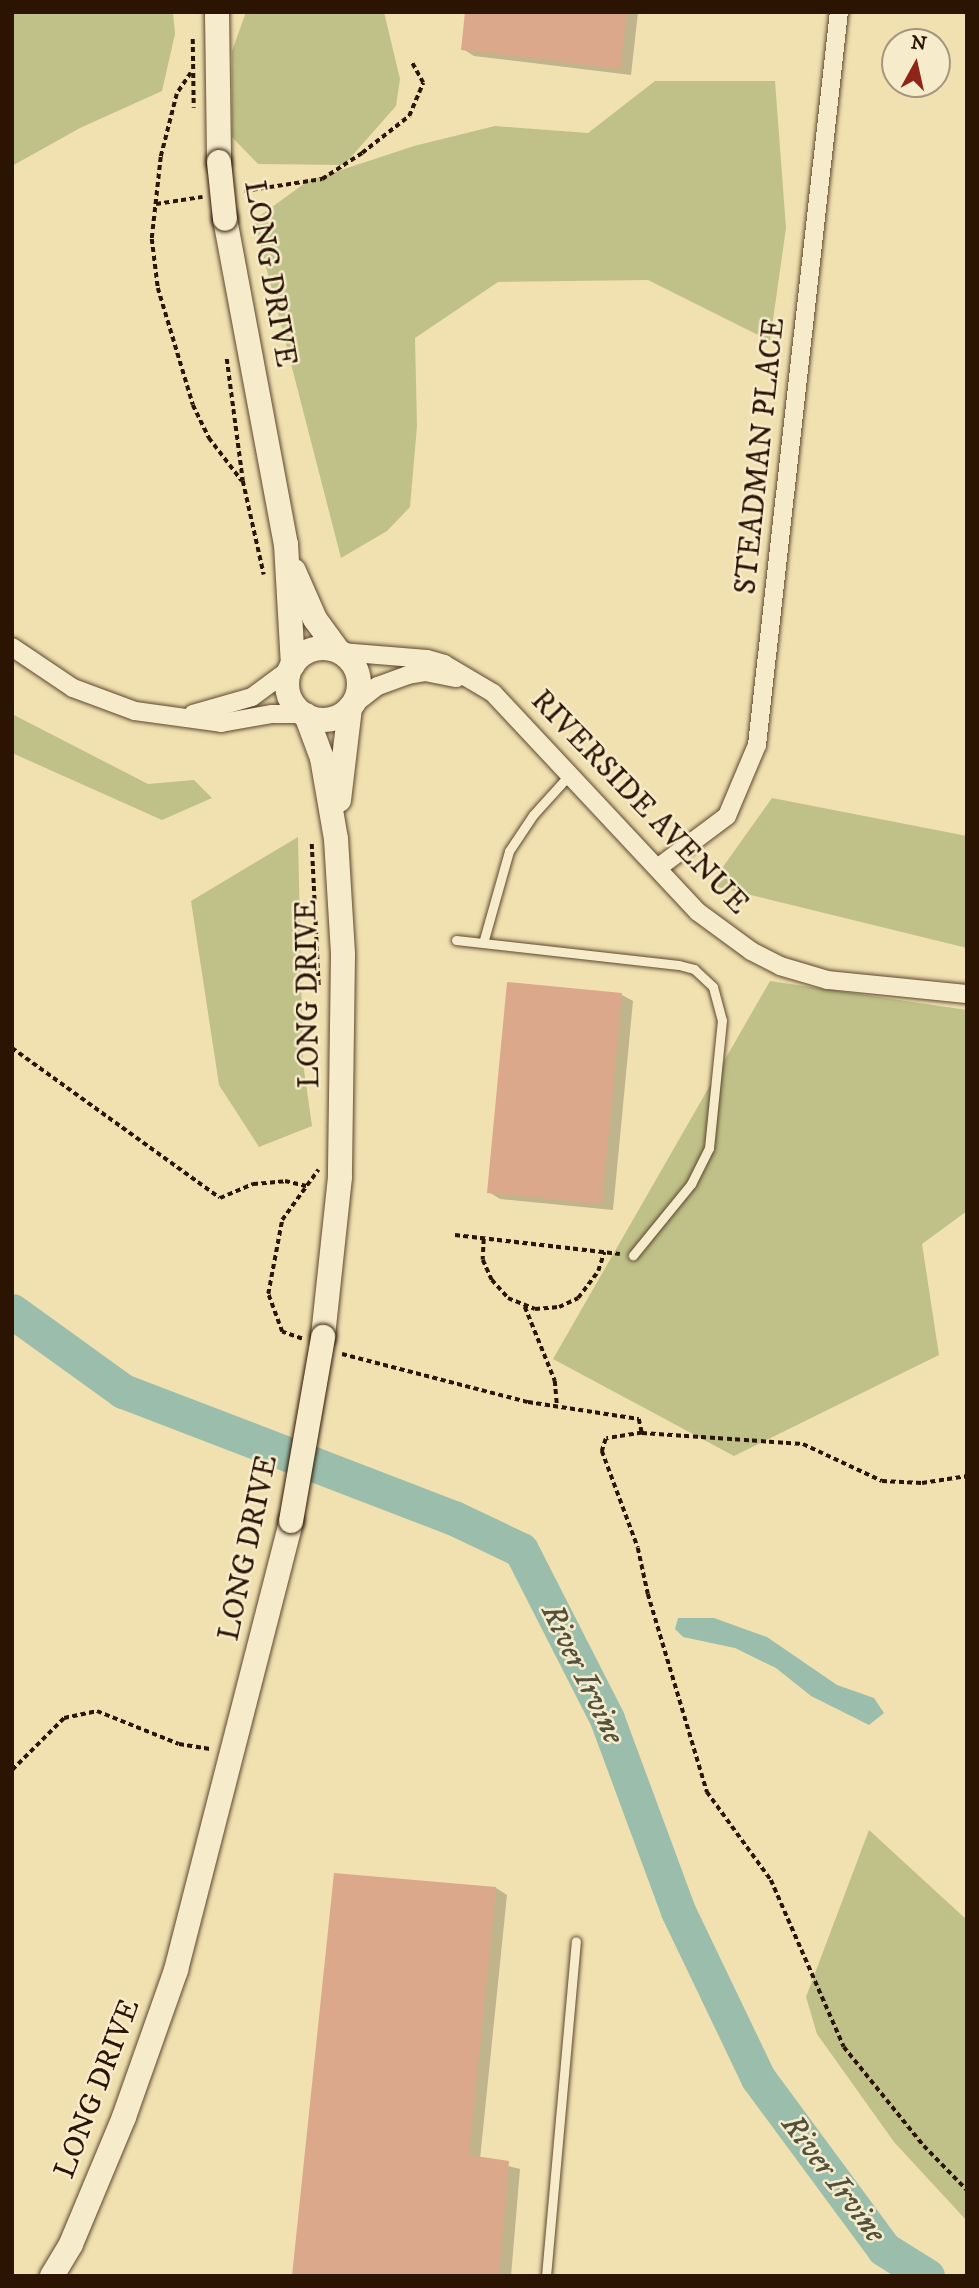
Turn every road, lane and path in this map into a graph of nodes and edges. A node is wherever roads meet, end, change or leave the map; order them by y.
1 (216, 12) edge
2 (839, 12) edge
3 (193, 37) dead end
4 (411, 61) dead end
5 (239, 192) dead end
6 (211, 196) dead end
7 (156, 204) junction
8 (286, 544) junction
9 (267, 589) dead end
10 (12, 647) edge
11 (339, 651) junction
12 (291, 667) junction
13 (479, 684) junction
14 (351, 707) junction
15 (305, 715) junction
16 (176, 718) junction
17 (570, 773) junction
18 (324, 839) junction
19 (659, 867) junction
20 (456, 940) dead end
21 (483, 943) junction
22 (319, 993) dead end
23 (967, 994) edge
24 (12, 1048) edge
25 (306, 1186) junction
26 (318, 1188) dead end
27 (455, 1236) dead end
28 (484, 1238) junction
29 (604, 1252) junction
30 (633, 1255) joint
31 (525, 1307) junction
32 (282, 1332) dead end
33 (362, 1362) dead end
34 (557, 1405) junction
35 (642, 1433) junction
36 (967, 1476) edge
37 (221, 1751) dead end
38 (12, 1770) edge
39 (576, 1941) dead end
40 (967, 2190) edge
41 (71, 2244) junction
42 (52, 2276) edge
43 (64, 2276) edge
44 (546, 2276) edge

1 - 8 main road, LONG DRIVE, bridge
2 - 19 street, STEADMAN PLACE
3 - 7 path
4 - 5 path
6 - 7 path
7 - 9 path
8 - 11 main road, LONG DRIVE
8 - 12 main road, LONG DRIVE
10 - 16 street
11 - 12 main road
11 - 13 street, RIVERSIDE AVENUE
11 - 14 main road
12 - 15 main road
12 - 16 street
13 - 14 street, RIVERSIDE AVENUE
13 - 17 street, RIVERSIDE AVENUE
14 - 15 main road
14 - 18 main road, LONG DRIVE
15 - 16 street
15 - 18 main road, LONG DRIVE
17 - 19 street, RIVERSIDE AVENUE
17 - 21 lane
18 - 22 path
18 - 41 main road, LONG DRIVE, bridge
19 - 23 street, RIVERSIDE AVENUE
20 - 21 lane
21 - 30 lane
24 - 25 path
25 - 26 path
25 - 32 path
27 - 28 path
28 - 29 path
28 - 31 path
29 - 30 path
29 - 31 path
31 - 34 path
33 - 34 path
34 - 35 path
35 - 36 path
35 - 40 path
37 - 38 path
39 - 44 lane
41 - 42 main road, LONG DRIVE
41 - 43 main road, LONG DRIVE

